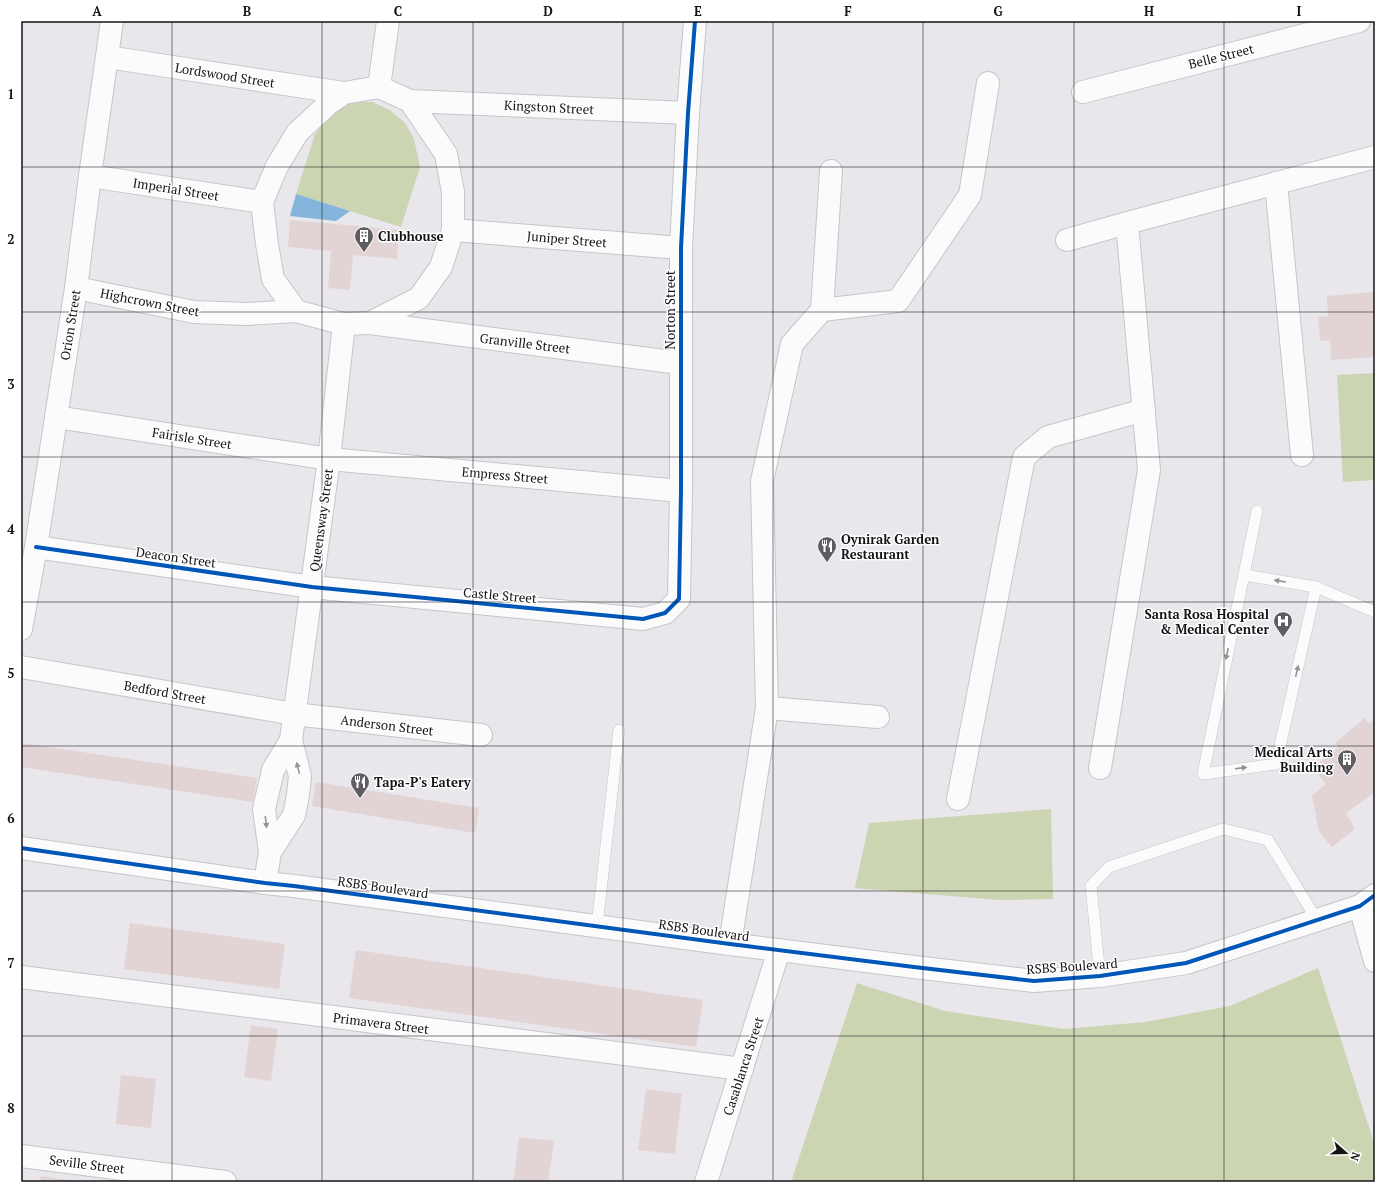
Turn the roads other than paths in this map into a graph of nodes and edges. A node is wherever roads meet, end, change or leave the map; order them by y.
1 (112, 21) edge
2 (388, 21) edge
3 (695, 21) edge
4 (1359, 21) edge
5 (107, 57) junction
6 (988, 83) dead end
7 (379, 87) junction
8 (1083, 92) dead end
9 (344, 93) junction
10 (410, 101) junction
11 (688, 113) junction
12 (1375, 157) edge
13 (831, 171) dead end
14 (90, 176) junction
15 (1276, 183) junction
16 (262, 202) junction
17 (1127, 223) junction
18 (453, 230) junction
19 (1067, 240) dead end
20 (681, 248) junction
21 (76, 288) junction
22 (822, 310) junction
23 (296, 311) junction
24 (344, 324) junction
25 (370, 324) junction
26 (680, 363) junction
27 (1144, 410) junction
28 (56, 417) junction
29 (1302, 455) dead end
30 (329, 459) junction
31 (681, 491) junction
32 (1258, 511) dead end
33 (36, 547) junction
34 (1244, 575) junction
35 (312, 587) junction
36 (1316, 587) junction
37 (679, 599) joint
38 (1375, 612) edge
39 (21, 629) edge
40 (29, 668) edge
41 (767, 708) junction
42 (294, 714) junction
43 (878, 716) dead end
44 (619, 730) dead end
45 (481, 736) dead end
46 (291, 740) junction
47 (1100, 768) dead end
48 (958, 799) dead end
49 (21, 848) edge
50 (270, 852) junction
51 (265, 883) junction
52 (1368, 900) edge
53 (1316, 920) junction
54 (597, 926) junction
55 (730, 944) junction
56 (779, 950) junction
57 (1375, 961) edge
58 (1100, 976) junction
59 (21, 977) edge
60 (742, 1069) junction
61 (21, 1156) edge
62 (225, 1182) edge
63 (706, 1182) edge

1 - 5 street, Orion Street
2 - 7 street
3 - 11 street, Norton Street
4 - 8 street, Belle Street
5 - 9 street, Lordswood Street
5 - 14 street, Orion Street
6 - 22 street
7 - 9 street
7 - 10 street
9 - 16 street
10 - 11 street, Kingston Street
10 - 18 street
11 - 20 street, Norton Street
12 - 15 street
13 - 22 street
14 - 16 street, Imperial Street
14 - 21 street, Orion Street
15 - 17 street
15 - 29 street
16 - 23 street
17 - 19 street
17 - 27 street
18 - 20 street, Juniper Street
18 - 25 street
20 - 26 street, Norton Street
21 - 23 street, Highcrown Street
21 - 28 street, Orion Street
22 - 41 street
23 - 24 street
24 - 25 street
24 - 30 street, Queensway Street
25 - 26 street, Granville Street
26 - 31 street, Norton Street
27 - 47 street
27 - 48 street
28 - 30 street, Fairisle Street
28 - 33 street, Orion Street
30 - 31 street, Empress Street
30 - 35 street, Queensway Street
31 - 37 street, Norton Street
32 - 34 lane
33 - 35 street, Deacon Street
33 - 39 street, Orion Street
36 -> 34 lane
34 -> 36 lane
35 - 37 street, Castle Street
35 - 42 street, Queensway Street
36 - 38 lane
40 - 42 street, Bedford Street
41 - 43 street
41 - 55 street
42 - 45 street, Anderson Street
42 - 46 street, Queensway Street
44 - 54 lane
46 -> 50 street, Queensway Street
50 -> 46 street, Queensway Street
49 - 51 street, RSBS Boulevard
50 - 51 street, Queensway Street
51 - 54 street, RSBS Boulevard
52 - 53 street, RSBS Boulevard
52 - 57 street
53 - 58 street, RSBS Boulevard
53 - 58 lane
54 - 55 street, RSBS Boulevard
55 - 56 street, RSBS Boulevard
56 - 58 street, RSBS Boulevard
56 - 60 street, Casablanca Street
59 - 60 street, Primavera Street
60 - 63 street, Casablanca Street
61 - 62 street, Seville Street

